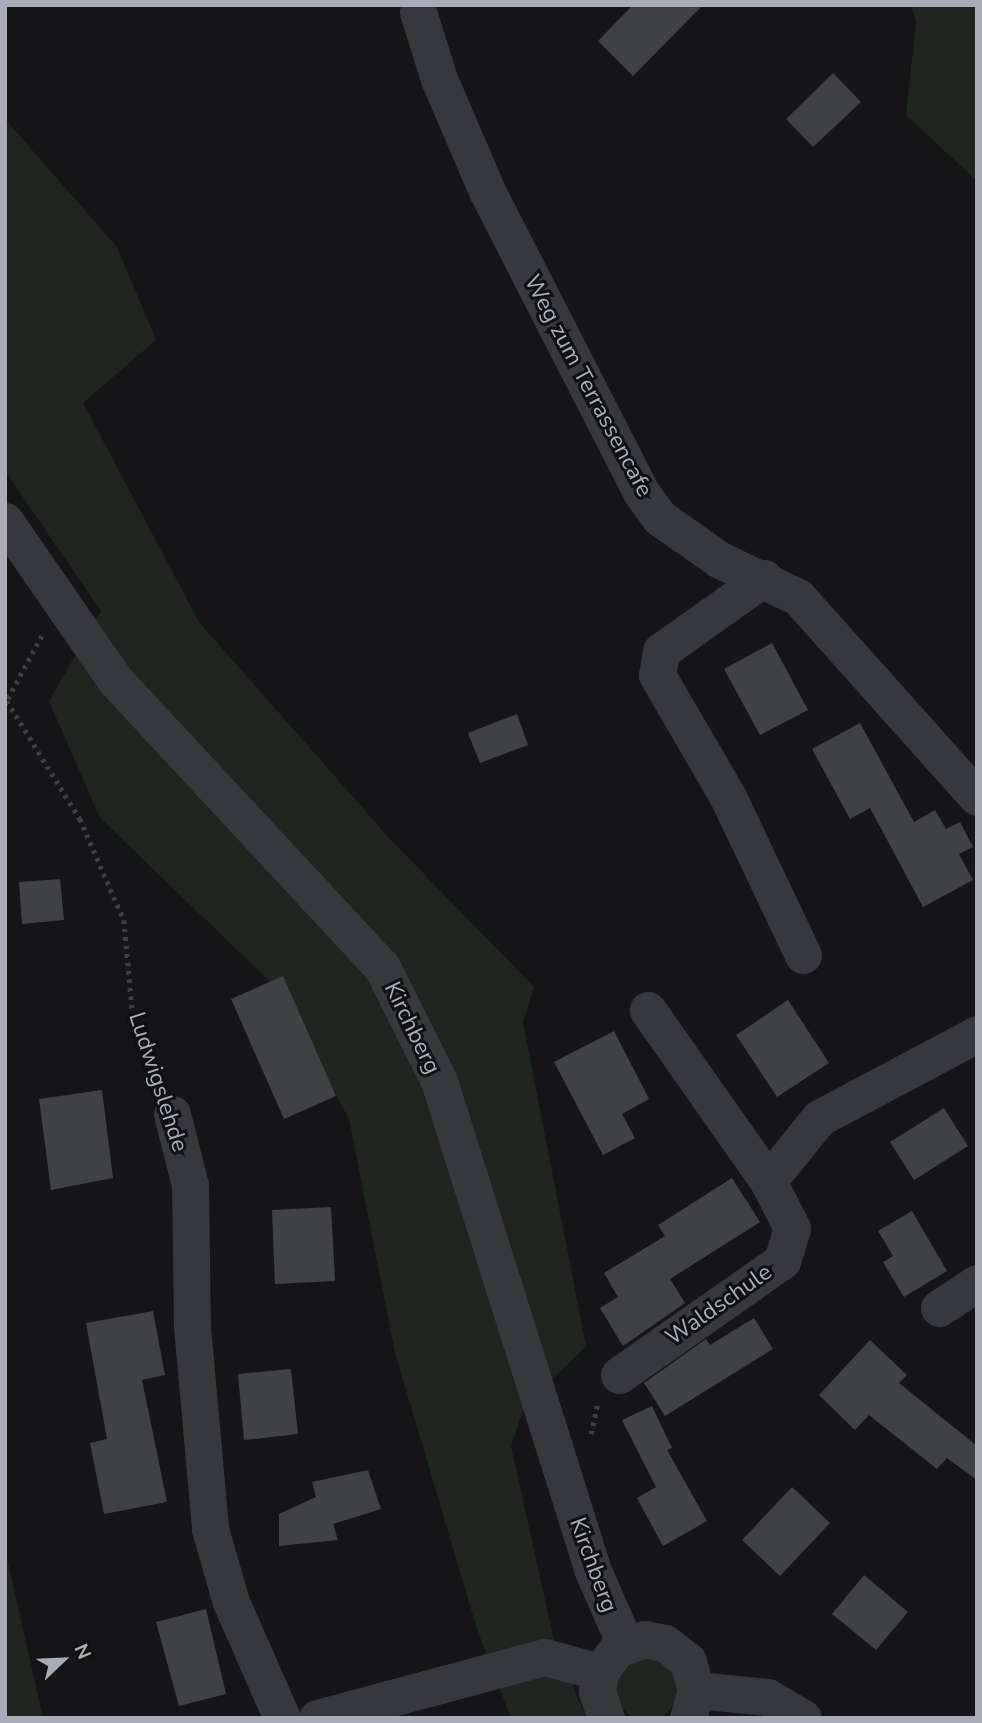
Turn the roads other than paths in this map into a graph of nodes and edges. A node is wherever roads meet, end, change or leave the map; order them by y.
1 (418, 12) dead end
2 (5, 522) edge
3 (764, 578) junction
4 (977, 797) edge
5 (803, 955) dead end
6 (648, 1010) dead end
7 (977, 1034) edge
8 (172, 1114) road end
9 (768, 1181) junction
10 (977, 1283) edge
11 (939, 1308) dead end
12 (618, 1375) dead end
13 (625, 1644) junction
14 (600, 1672) junction
15 (692, 1704) edge
16 (282, 1718) edge
17 (317, 1718) edge
18 (606, 1718) edge
19 (803, 1718) edge

1 - 3 street, Weg zum Terrassencafe
2 - 13 street, Kirchberg
3 - 4 street, Weg zum Terrassencafe
3 - 5 street
6 - 9 street, Waldschule
7 - 9 street
8 - 16 street, Ludwigslehde
9 - 12 street, Waldschule
10 - 11 street
13 - 14 street
13 - 15 street
14 - 17 street
14 - 18 street
15 - 19 street

